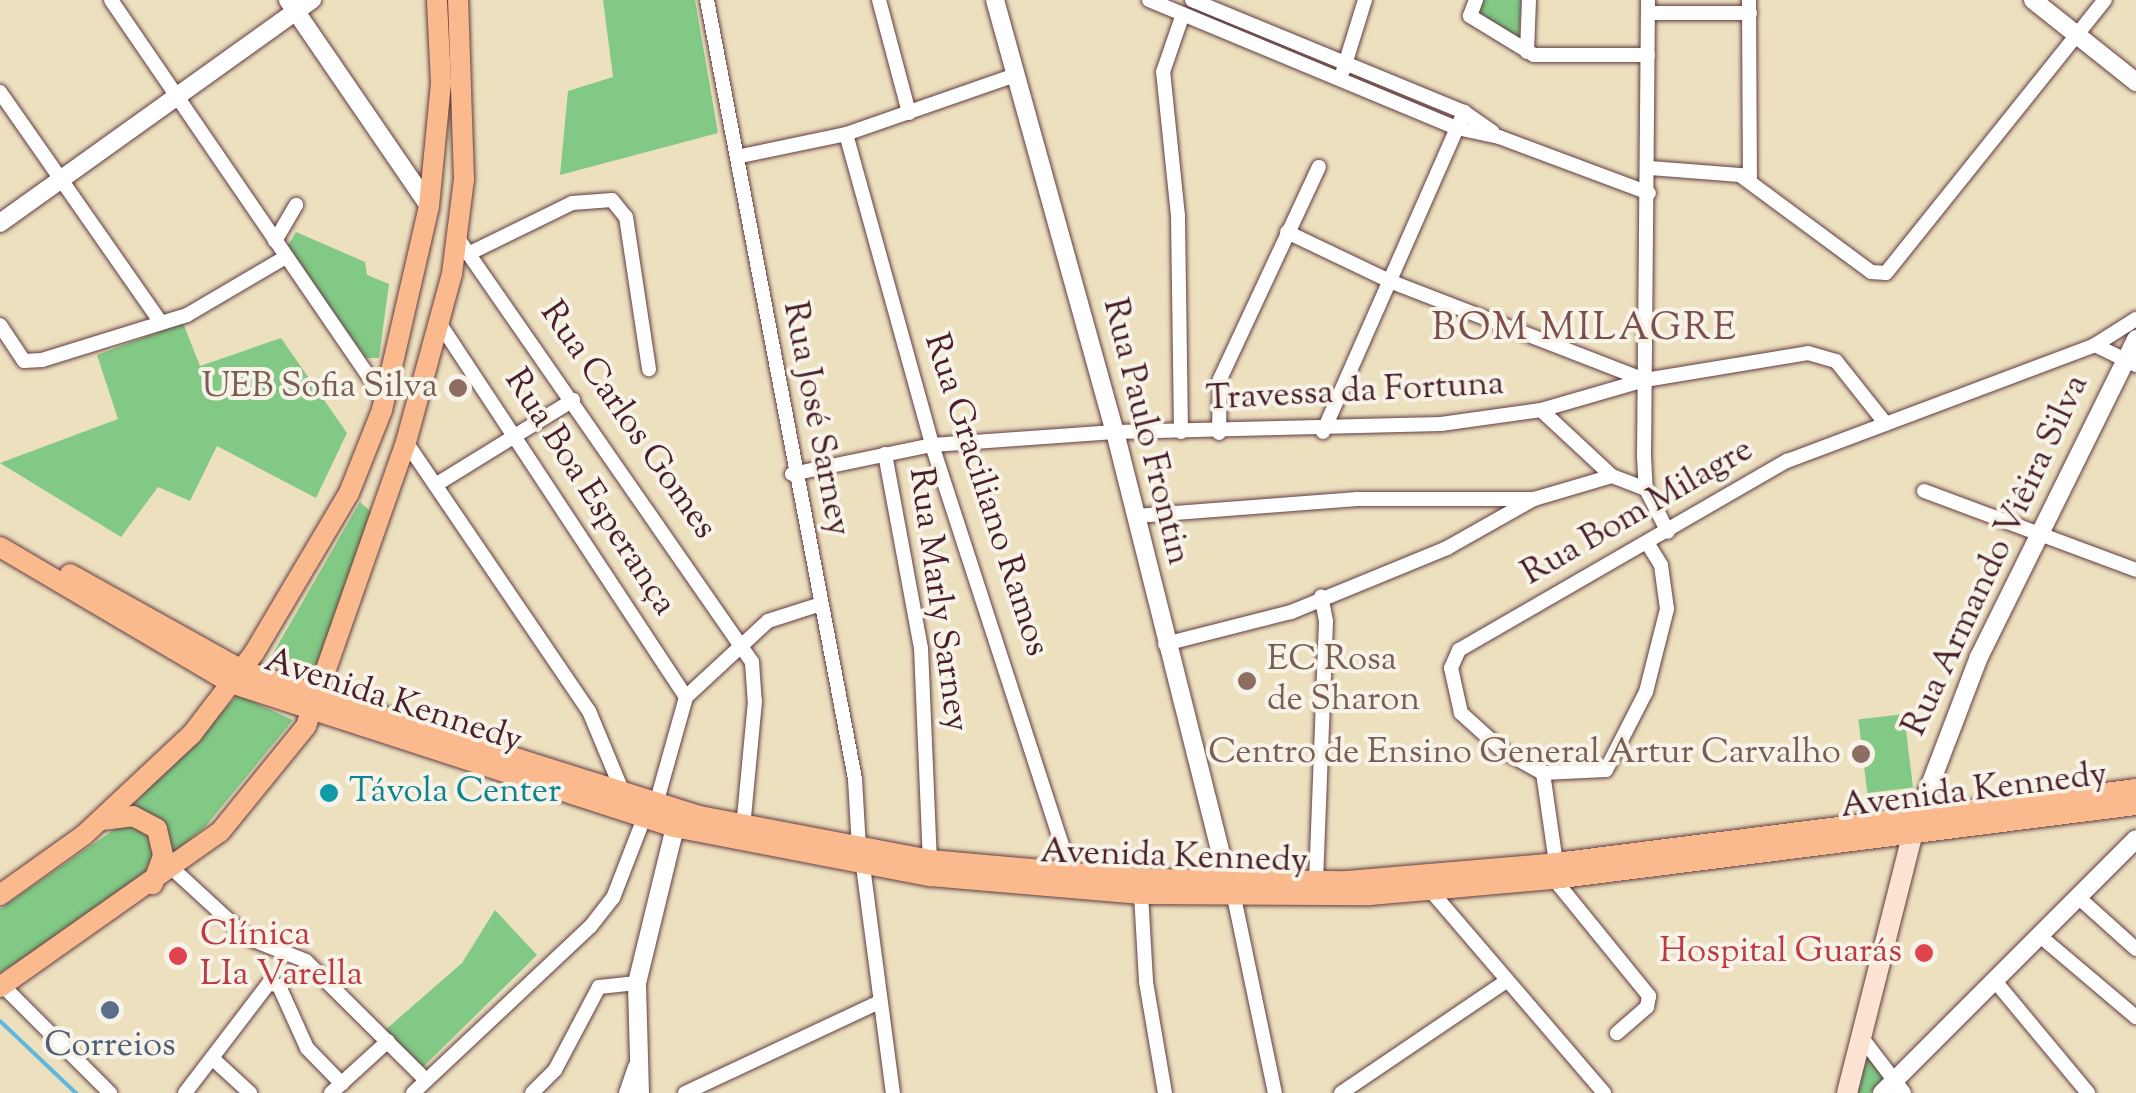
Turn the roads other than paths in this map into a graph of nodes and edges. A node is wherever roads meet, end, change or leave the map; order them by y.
1 (111, 0) edge
2 (312, 0) edge
3 (437, 0) edge
4 (458, 0) edge
5 (708, 0) edge
6 (879, 0) edge
7 (995, 0) edge
8 (1149, 0) edge
9 (1192, 0) edge
10 (1365, 0) edge
11 (1476, 0) edge
12 (1528, 0) edge
13 (2033, 0) edge
14 (2105, 0) edge
15 (1166, 3) edge
16 (292, 6) edge
17 (1648, 6) edge
18 (1750, 6) edge
19 (1183, 14) junction
20 (2078, 34) junction
21 (1527, 52) junction
22 (1648, 56) junction
23 (1346, 64) junction
24 (1015, 75) junction
25 (1340, 79) junction
26 (2136, 82) edge
27 (0, 92) edge
28 (176, 95) junction
29 (1464, 112) junction
30 (909, 113) junction
31 (1457, 128) junction
32 (846, 134) junction
33 (1499, 136) junction
34 (740, 156) junction
35 (1318, 167) dead end
36 (1650, 168) junction
37 (1750, 179) junction
38 (60, 180) junction
39 (1650, 193) junction
40 (296, 206) dead end
41 (429, 206) junction
42 (0, 223) edge
43 (1287, 232) junction
44 (275, 241) junction
45 (464, 247) junction
46 (286, 257) junction
47 (1392, 282) junction
48 (2136, 320) edge
49 (160, 321) junction
50 (0, 324) edge
51 (440, 324) junction
52 (2136, 339) edge
53 (2096, 345) junction
54 (2131, 363) edge
55 (649, 369) dead end
56 (1646, 380) junction
57 (385, 400) junction
58 (573, 400) junction
59 (416, 408) junction
60 (1540, 410) junction
61 (1886, 424) junction
62 (1115, 432) junction
63 (1181, 432) junction
64 (1219, 432) junction
65 (1323, 432) junction
66 (516, 434) junction
67 (406, 442) junction
68 (932, 445) junction
69 (885, 454) junction
70 (792, 474) junction
71 (1612, 476) junction
72 (437, 484) junction
73 (1646, 490) junction
74 (1924, 490) dead end
75 (349, 493) junction
76 (1534, 499) junction
77 (384, 509) junction
78 (1136, 516) junction
79 (0, 531) edge
80 (1668, 532) junction
81 (2037, 532) junction
82 (1648, 544) junction
83 (0, 547) edge
84 (2136, 570) edge
85 (1321, 596) junction
86 (821, 604) junction
87 (740, 640) junction
88 (1165, 644) junction
89 (206, 672) junction
90 (237, 677) junction
91 (686, 697) junction
92 (316, 704) junction
93 (213, 707) junction
94 (1543, 774) junction
95 (2136, 788) edge
96 (624, 795) junction
97 (2136, 805) edge
98 (650, 811) junction
99 (99, 821) junction
100 (1915, 824) junction
101 (744, 826) junction
102 (675, 827) junction
103 (2136, 838) edge
104 (861, 857) junction
105 (930, 868) junction
106 (174, 870) junction
107 (1555, 871) junction
108 (1072, 874) junction
109 (1316, 882) junction
110 (153, 884) junction
111 (1231, 889) junction
112 (1431, 891) junction
113 (1141, 894) junction
114 (0, 895) edge
115 (2078, 898) junction
116 (2040, 936) junction
117 (2136, 949) edge
118 (1996, 980) junction
119 (637, 982) junction
120 (1505, 982) junction
121 (1, 986) edge
122 (879, 1002) junction
123 (2136, 1016) edge
124 (1617, 1033) dead end
125 (1862, 1038) junction
126 (388, 1041) junction
127 (212, 1058) junction
128 (636, 1067) junction
129 (426, 1080) junction
130 (336, 1088) edge
131 (1894, 1089) edge
132 (110, 1093) edge
133 (186, 1093) edge
134 (250, 1093) edge
135 (413, 1093) edge
136 (532, 1093) edge
137 (626, 1093) edge
138 (640, 1093) edge
139 (685, 1093) edge
140 (893, 1093) edge
141 (1165, 1093) edge
142 (1275, 1093) edge
143 (1340, 1093) edge
144 (1604, 1093) edge
145 (1847, 1093) edge
146 (2088, 1093) edge

1 - 28 street
2 - 16 street
3 - 41 main road
4 - 45 main road
5 - 34 street, Rua José Sarney
6 - 30 street
7 - 24 street, Rua Paulo Frontin
8 - 15 street
9 - 23 street
10 - 23 street
11 - 21 street
12 - 21 street
13 - 20 street
14 - 20 street
15 - 19 street
16 - 28 street
16 - 41 street
17 - 18 street
17 - 22 street
18 - 37 street
19 - 25 street
19 - 63 street
20 - 26 street
20 - 37 street
21 - 22 street
22 - 36 street
23 - 25 street
23 - 29 street
24 - 30 street
24 - 62 street, Rua Paulo Frontin
25 - 31 street
27 - 38 street
28 - 38 street
28 - 44 street
29 - 31 street
29 - 33 street
30 - 32 street
31 - 33 street
31 - 47 street
32 - 34 street
32 - 68 street, Rua Graciliano Ramos
33 - 39 street
34 - 70 street, Rua José Sarney
35 - 43 street
36 - 37 street
36 - 39 street
38 - 42 street
38 - 49 street
39 - 56 street
40 - 44 street
41 - 57 main road
43 - 47 street
43 - 64 street
44 - 46 street
45 - 51 main road
45 - 55 street
45 - 58 street, Rua Carlos Gomes
46 - 49 street
46 - 57 street
47 - 56 street
47 - 65 street
48 - 53 street, Rua Bom Milagre
49 - 50 street
51 - 59 main road
51 - 66 street, Rua Boa Esperança
52 - 54 street, Rua Armando Viêira Silva
53 - 54 street
53 - 61 street, Rua Bom Milagre
54 - 81 street, Rua Armando Viêira Silva
56 - 60 street, Travessa da Fortuna
56 - 61 street, Travessa da Fortuna
56 - 73 street
57 - 59 main road
57 - 75 main road
58 - 66 street
58 - 87 street, Rua Carlos Gomes
59 - 67 main road
60 - 65 street, Travessa da Fortuna
60 - 71 street
61 - 80 street, Rua Bom Milagre
62 - 63 street, Travessa da Fortuna
62 - 68 street, Travessa da Fortuna
62 - 78 street, Rua Paulo Frontin
63 - 64 street, Travessa da Fortuna
64 - 65 street, Travessa da Fortuna
66 - 72 street
66 - 91 street, Rua Boa Esperança
67 - 72 street
67 - 77 main road
68 - 69 street, Travessa da Fortuna
68 - 108 street, Rua Graciliano Ramos
69 - 70 street, Travessa da Fortuna
69 - 105 street, Rua Marly Sarney
70 - 86 street, Rua José Sarney
71 - 73 street
71 - 76 street
72 - 96 street
73 - 80 street
74 - 81 street
75 - 77 main road
75 - 90 main road
76 - 78 street
76 - 85 street
77 - 92 main road
78 - 88 street, Rua Paulo Frontin
79 - 90 main road
80 - 82 street, Rua Bom Milagre
81 - 84 street
81 - 100 street, Rua Armando Viêira Silva
82 - 94 street
82 - 94 street, Rua Bom Milagre
83 - 89 main road
85 - 88 street
85 - 109 street
86 - 87 street
86 - 104 street, Rua José Sarney
87 - 91 street
87 - 101 street, Rua Carlos Gomes
88 - 111 street, Rua Paulo Frontin
89 - 90 main road
89 - 93 main road
90 - 92 main road, Avenida Kennedy
90 - 93 main road
91 - 98 street
92 - 96 main road, Avenida Kennedy
92 - 98 main road, Avenida Kennedy
92 - 106 main road
93 - 99 main road
94 - 107 street
95 - 100 main road, Avenida Kennedy
96 - 98 main road, Avenida Kennedy
97 - 100 main road, Avenida Kennedy
98 - 101 main road, Avenida Kennedy
98 - 102 main road, Avenida Kennedy
98 - 129 street
99 - 110 main road
99 - 114 main road
100 - 107 main road, Avenida Kennedy
100 - 125 main road, Rua Armando Viêira Silva
101 - 104 main road, Avenida Kennedy
102 - 104 main road, Avenida Kennedy
102 - 119 street
103 - 115 street
104 - 105 main road, Avenida Kennedy
104 - 122 street, Rua José Sarney
105 - 108 main road, Avenida Kennedy
105 - 113 main road, Avenida Kennedy
106 - 110 main road
106 - 126 street
107 - 109 main road, Avenida Kennedy
107 - 112 main road, Avenida Kennedy
107 - 124 street
108 - 111 main road, Avenida Kennedy
109 - 111 main road, Avenida Kennedy
110 - 121 main road
111 - 112 main road, Avenida Kennedy
111 - 113 main road, Avenida Kennedy
111 - 142 street, Rua Paulo Frontin
112 - 120 street
113 - 141 street
115 - 116 street
115 - 117 street
116 - 118 street
116 - 123 street
118 - 131 street
118 - 146 street
119 - 128 street
119 - 136 street
120 - 143 street
120 - 144 street
121 - 132 street
122 - 139 street
122 - 140 street, Rua José Sarney
125 - 131 street
125 - 145 main road, Rua Armando Viêira Silva
126 - 129 street
126 - 130 street
127 - 130 street
127 - 133 street
127 - 134 street
128 - 137 street
128 - 138 street
129 - 135 street

